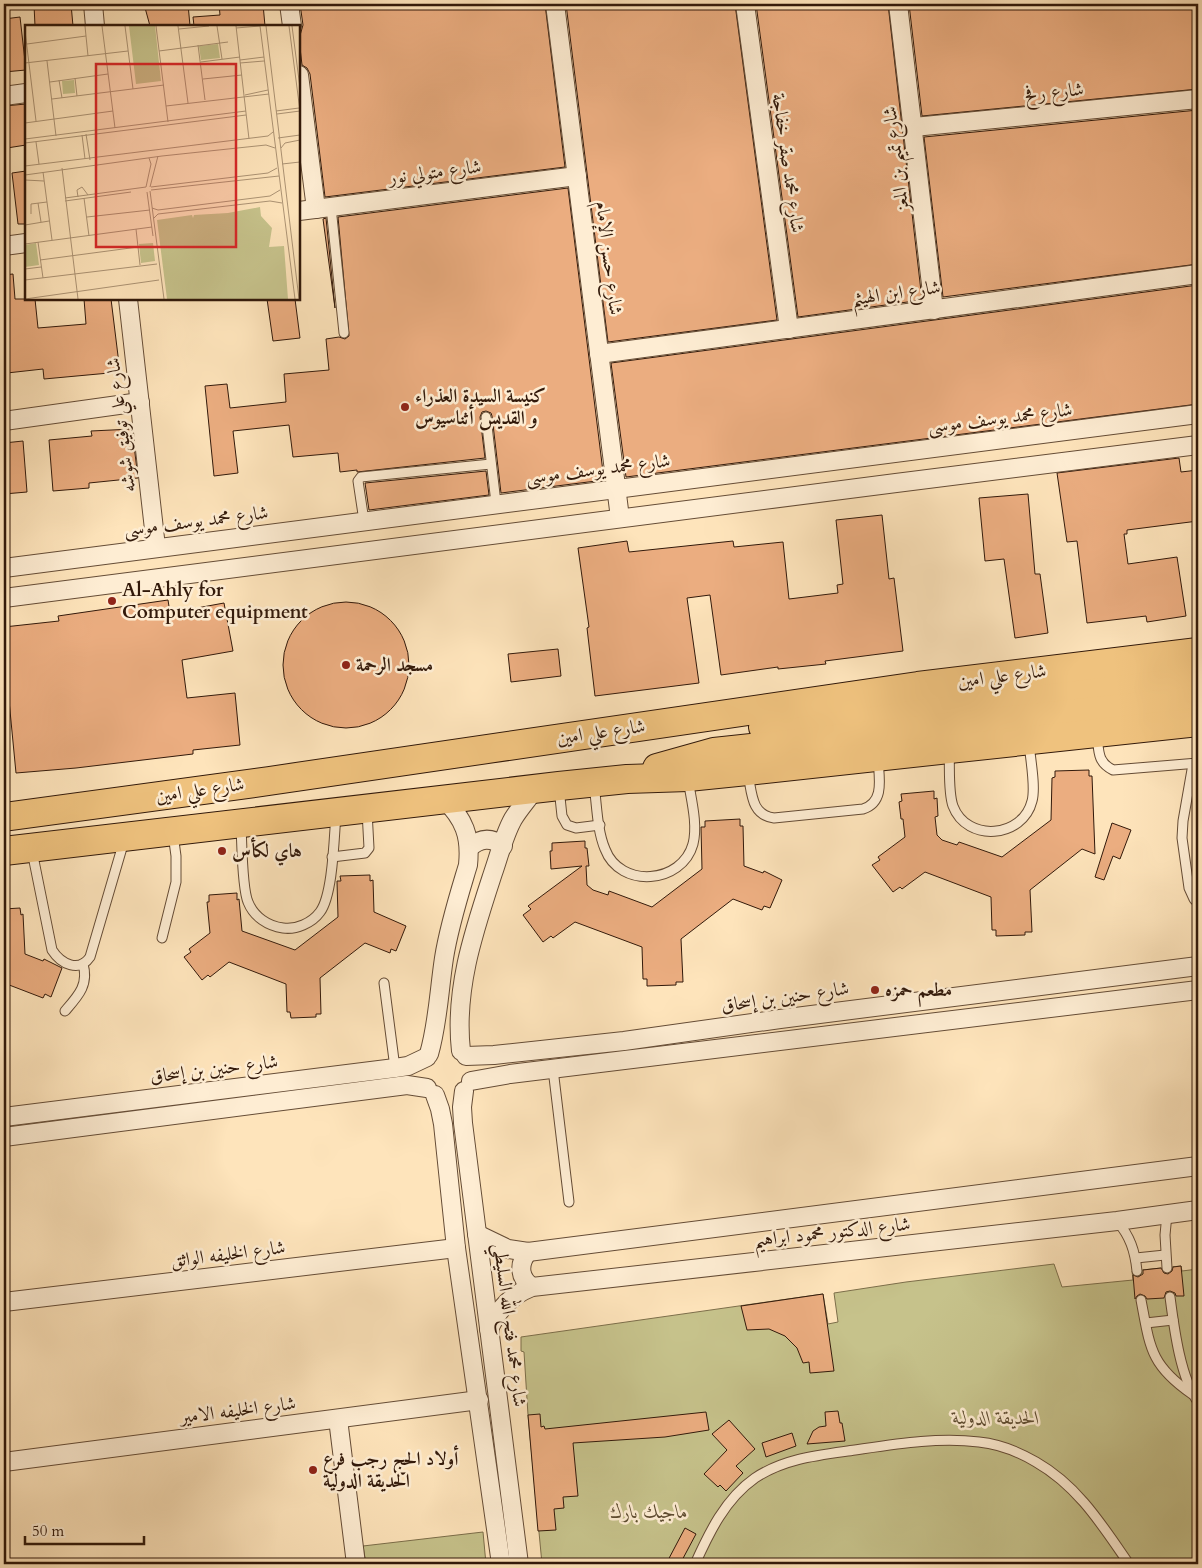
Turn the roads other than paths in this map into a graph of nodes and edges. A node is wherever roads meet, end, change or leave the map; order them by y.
1 (93, 4) edge
2 (289, 4) edge
3 (555, 4) edge
4 (745, 4) edge
5 (898, 4) edge
6 (95, 25) edge
7 (292, 25) edge
8 (300, 80) edge
9 (25, 93) edge
10 (4, 96) edge
11 (1198, 99) edge
12 (914, 127) junction
13 (577, 176) junction
14 (324, 208) junction
15 (300, 210) edge
16 (25, 243) edge
17 (4, 246) edge
18 (1198, 274) edge
19 (128, 300) edge
20 (934, 310) junction
21 (789, 329) junction
22 (344, 332) dead end
23 (599, 354) junction
24 (140, 402) junction
25 (1198, 414) edge
26 (486, 417) dead end
27 (4, 421) edge
28 (1198, 445) edge
29 (491, 464) junction
30 (616, 488) junction
31 (496, 503) junction
32 (620, 518) junction
33 (364, 521) junction
34 (156, 547) junction
35 (4, 568) edge
36 (4, 598) edge
37 (1198, 652) edge
38 (1187, 689) edge
39 (1198, 722) edge
40 (1097, 732) junction
41 (557, 738) junction
42 (1029, 740) junction
43 (948, 749) junction
44 (878, 757) junction
45 (1196, 763) edge
46 (747, 771) junction
47 (688, 777) junction
48 (627, 779) junction
49 (594, 782) junction
50 (547, 787) junction
51 (444, 799) junction
52 (367, 808) junction
53 (336, 812) junction
54 (4, 817) edge
55 (241, 823) junction
56 (600, 825) junction
57 (172, 832) junction
58 (125, 837) junction
59 (503, 846) junction
60 (32, 848) junction
61 (469, 848) junction
62 (4, 851) edge
63 (332, 858) junction
64 (1198, 903) edge
65 (162, 938) dead end
66 (83, 964) junction
67 (1198, 966) edge
68 (384, 983) dead end
69 (1198, 990) edge
70 (65, 1011) dead end
71 (464, 1053) junction
72 (428, 1055) junction
73 (395, 1068) junction
74 (553, 1070) junction
75 (468, 1086) junction
76 (431, 1092) junction
77 (4, 1117) edge
78 (4, 1138) edge
79 (1198, 1166) edge
80 (569, 1202) dead end
81 (1198, 1210) edge
82 (1167, 1214) junction
83 (1117, 1221) junction
84 (477, 1234) junction
85 (456, 1248) junction
86 (528, 1252) junction
87 (1164, 1255) junction
88 (1136, 1258) junction
89 (1166, 1268) dead end
90 (1137, 1271) dead end
91 (532, 1287) junction
92 (1170, 1297) dead end
93 (1141, 1300) dead end
94 (4, 1302) edge
95 (1173, 1320) junction
96 (1146, 1323) junction
97 (489, 1329) junction
98 (1192, 1394) junction
99 (478, 1400) junction
100 (1198, 1402) edge
101 (338, 1418) junction
102 (4, 1462) edge
103 (356, 1564) edge
104 (501, 1564) edge
105 (519, 1564) edge
106 (695, 1564) edge
107 (1129, 1564) edge

1 - 6 street
2 - 7 street
3 - 13 street, شارع حسن الإمام
4 - 21 street, شارع محمد صقر خفاجة
5 - 12 street, شارع تميم بن المعز
8 - 14 street
9 - 10 street
11 - 12 street, شارع رفح
12 - 20 street, شارع تميم بن المعز
13 - 14 street, شارع متولي نور
13 - 23 street, شارع حسن الإمام
14 - 15 street, شارع متولي نور
14 - 22 lane
16 - 17 street
18 - 20 street, شارع ابن الهيثم
19 - 24 street, شارع علي توفيق شوشه
20 - 21 street, شارع ابن الهيثم
21 - 23 street, شارع ابن الهيثم
23 - 30 street, شارع حسن الإمام
24 - 27 street
24 - 34 street, شارع علي توفيق شوشه
25 - 30 street, شارع محمد يوسف موسى
26 - 29 lane
28 - 32 street
29 - 31 lane
29 - 33 lane
30 - 31 street, شارع محمد يوسف موسى
30 - 32 street, شارع حسن الإمام
31 - 33 street, شارع محمد يوسف موسى
32 - 36 street
33 - 34 street, شارع محمد يوسف موسى
34 - 35 street, شارع محمد يوسف موسى
37 - 41 main road, شارع علي امين
38 - 41 main road
38 - 48 main road
39 - 40 main road, شارع علي امين
40 - 42 main road, شارع علي امين
40 - 45 lane
41 - 54 main road, شارع علي امين
42 - 43 main road, شارع علي امين
42 - 43 lane
43 - 44 main road, شارع علي امين
44 - 46 main road, شارع علي امين
44 - 46 lane
45 - 64 lane
46 - 47 main road, شارع علي امين
47 - 48 main road, شارع علي امين
47 - 56 lane
48 - 49 main road, شارع علي امين
49 - 50 main road, شارع علي امين
49 - 56 lane
50 - 51 main road, شارع علي امين
50 - 56 lane
50 - 59 street
51 - 52 main road, شارع علي امين
51 - 61 street
52 - 53 main road, شارع علي امين
52 - 63 lane
53 - 55 main road, شارع علي امين
53 - 63 lane
55 - 57 main road, شارع علي امين
55 - 63 lane
57 - 58 main road, شارع علي امين
57 - 65 lane
58 - 60 main road, شارع علي امين
58 - 66 lane
59 - 61 street
59 - 71 street
60 - 62 main road, شارع علي امين
60 - 66 lane
61 - 72 street
66 - 70 lane
67 - 71 street, شارع حنين بن إسحاق
68 - 73 lane
69 - 74 street
71 - 72 street
71 - 75 street
72 - 73 street, شارع حنين بن إسحاق
72 - 76 street
73 - 77 street, شارع حنين بن إسحاق
74 - 75 street
74 - 80 lane
75 - 76 street
75 - 84 street, شارع محمد فتح الله السليطي
76 - 78 street
76 - 85 street
79 - 86 street, شارع الدكتور محمود ابراهيم
81 - 82 street, شارع الدكتور محمود ابراهيم
82 - 83 street, شارع الدكتور محمود ابراهيم
82 - 87 lane
83 - 88 lane
83 - 91 street, شارع الدكتور محمود ابراهيم
84 - 86 street, شارع الدكتور محمود ابراهيم
84 - 97 street, شارع محمد فتح الله السليطي
85 - 94 street, شارع الخليفه الواثق
85 - 99 street
86 - 91 street
87 - 88 lane
87 - 89 lane
88 - 90 lane
91 - 97 street, شارع الدكتور محمود ابراهيم
92 - 95 lane
93 - 96 lane
95 - 96 lane
95 - 98 lane
96 - 98 lane
97 - 105 street, شارع محمد فتح الله السليطي
98 - 100 lane
99 - 101 street, شارع الخليفه الامير
99 - 104 street
101 - 102 street, شارع الخليفه الامير
101 - 103 street
106 - 107 lane

